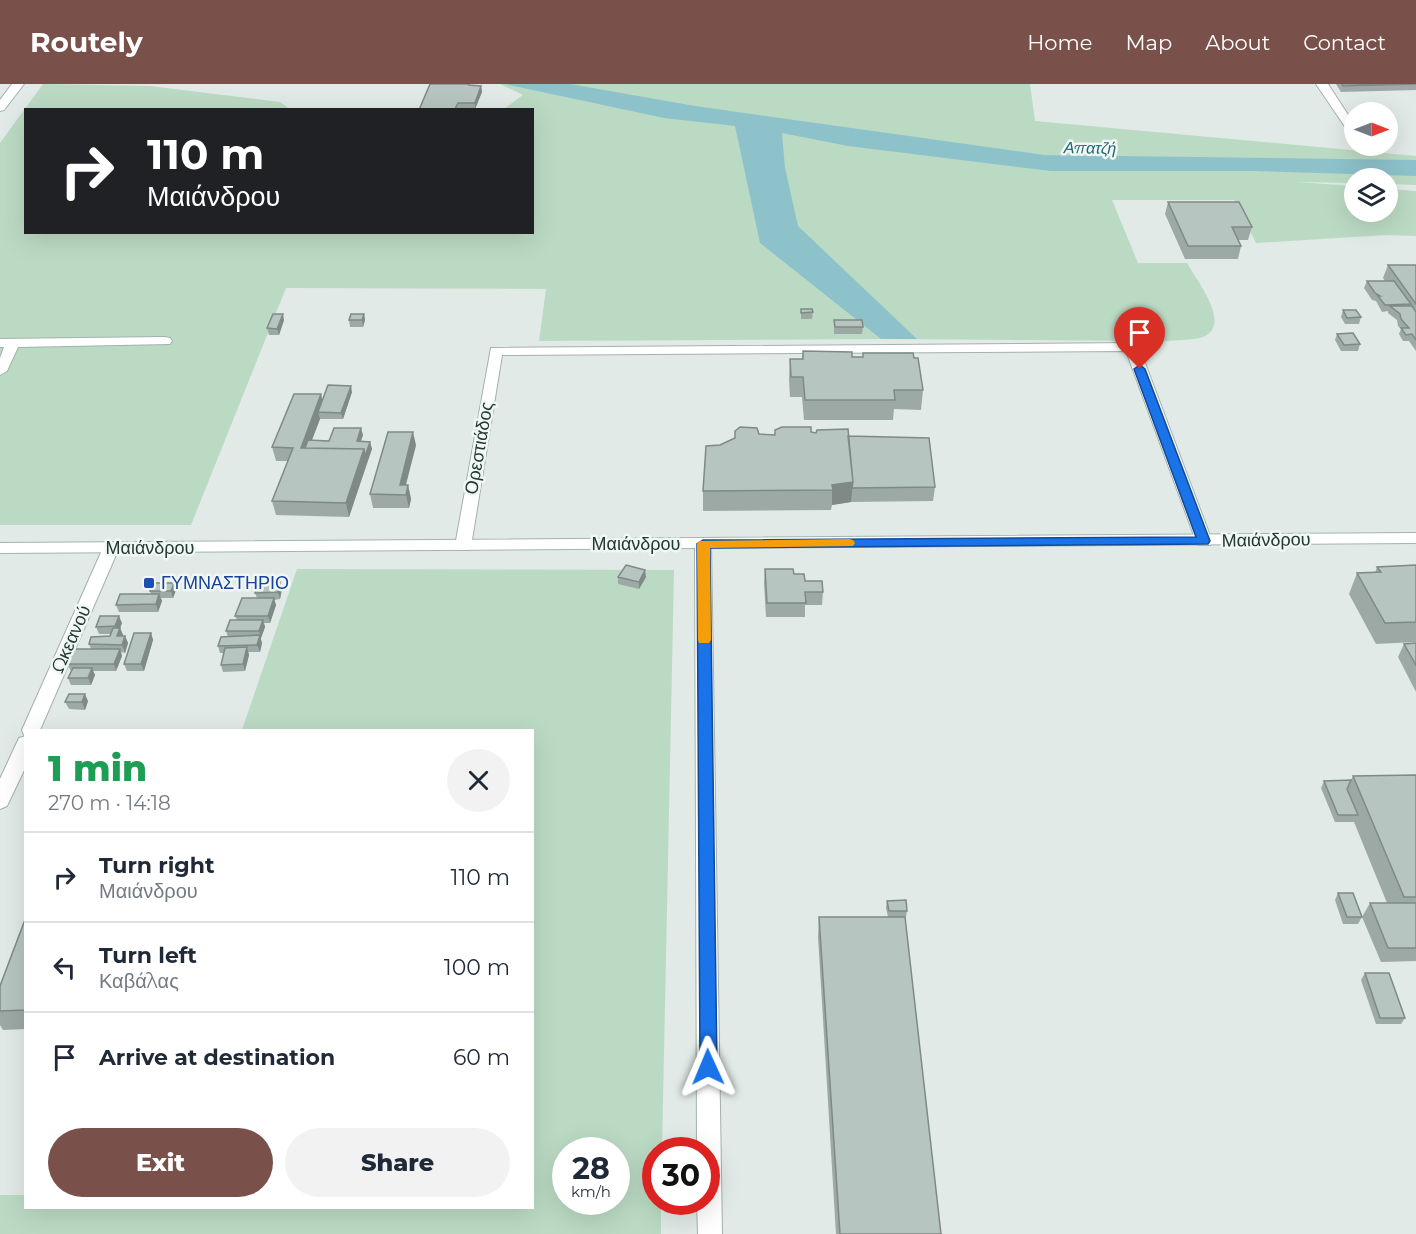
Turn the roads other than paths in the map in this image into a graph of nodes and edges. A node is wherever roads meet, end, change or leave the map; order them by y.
1 (1322, 84) edge
2 (10, 89) edge
3 (0, 108) edge
4 (1344, 117) edge
5 (165, 341) dead end
6 (6, 343) edge
7 (0, 371) edge
8 (1416, 538) edge
9 (1204, 541) junction
10 (703, 544) junction
11 (463, 546) junction
12 (0, 548) edge
13 (111, 548) junction
14 (31, 729) edge
15 (24, 747) edge
16 (0, 801) edge
17 (710, 1234) edge

1 - 4 street
2 - 3 street
5 - 6 street
6 - 7 street
8 - 9 street, Μαιάνδρου
9 - 10 street, Μαιάνδρου
9 - 11 street, Ορεστιάδος
10 - 11 street, Μαιάνδρου
10 - 17 street
11 - 13 street, Μαιάνδρου
12 - 13 street, Μαιάνδρου
13 - 14 street, Ωκεανού
15 - 16 street

